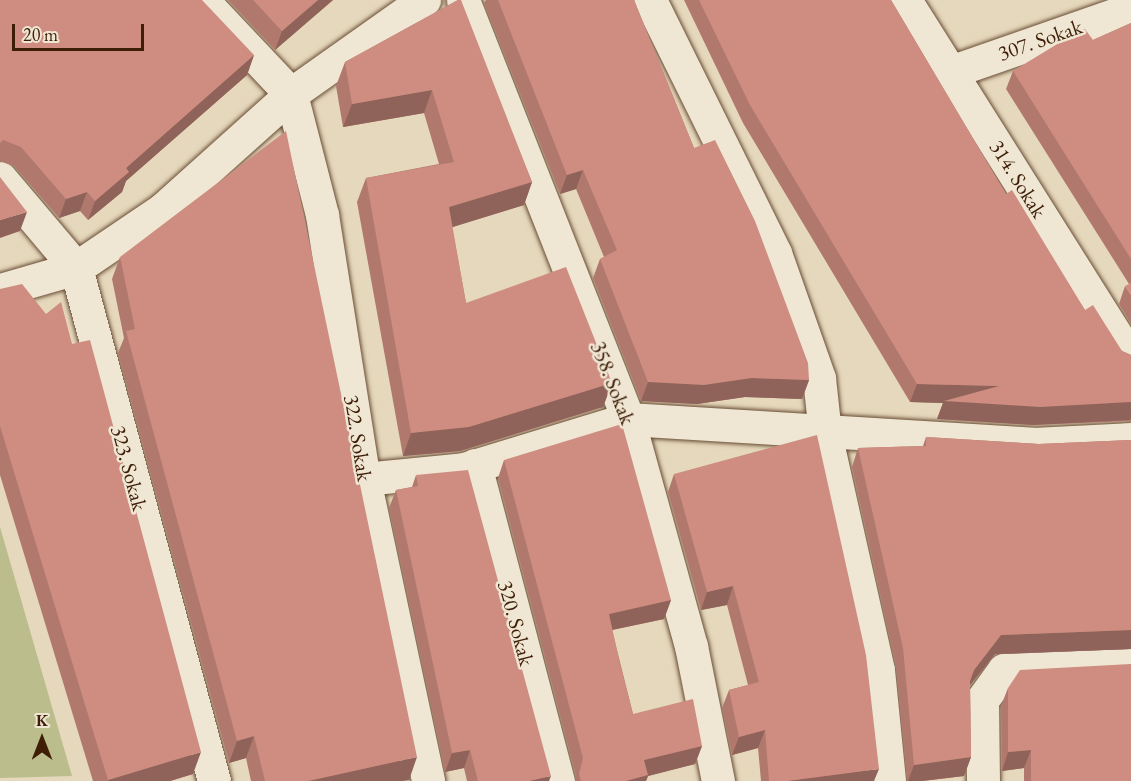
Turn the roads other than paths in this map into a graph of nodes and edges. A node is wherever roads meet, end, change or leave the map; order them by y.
1 (202, 0) edge
2 (424, 0) edge
3 (463, 0) edge
4 (650, 0) edge
5 (905, 0) edge
6 (1131, 9) edge
7 (950, 72) junction
8 (291, 94) junction
9 (0, 178) edge
10 (76, 268) junction
11 (0, 290) edge
12 (1131, 358) edge
13 (628, 419) junction
14 (825, 433) junction
15 (1131, 438) edge
16 (475, 465) junction
17 (364, 479) junction
18 (1131, 665) edge
19 (214, 781) edge
20 (428, 781) edge
21 (558, 781) edge
22 (718, 781) edge
23 (889, 781) edge
24 (983, 781) edge

1 - 8 street
2 - 8 street
3 - 13 street, 358. Sokak
4 - 14 street
5 - 7 street, 314. Sokak
6 - 7 street, 307. Sokak
7 - 12 street, 314. Sokak
8 - 10 street
8 - 17 street, 322. Sokak
9 - 10 street, 323. Sokak
10 - 11 street
10 - 19 street, 323. Sokak
13 - 14 street
13 - 16 street
13 - 22 street, 358. Sokak
14 - 15 street
14 - 23 street
16 - 17 street
16 - 21 street, 320. Sokak
17 - 20 street, 322. Sokak
18 - 24 street

